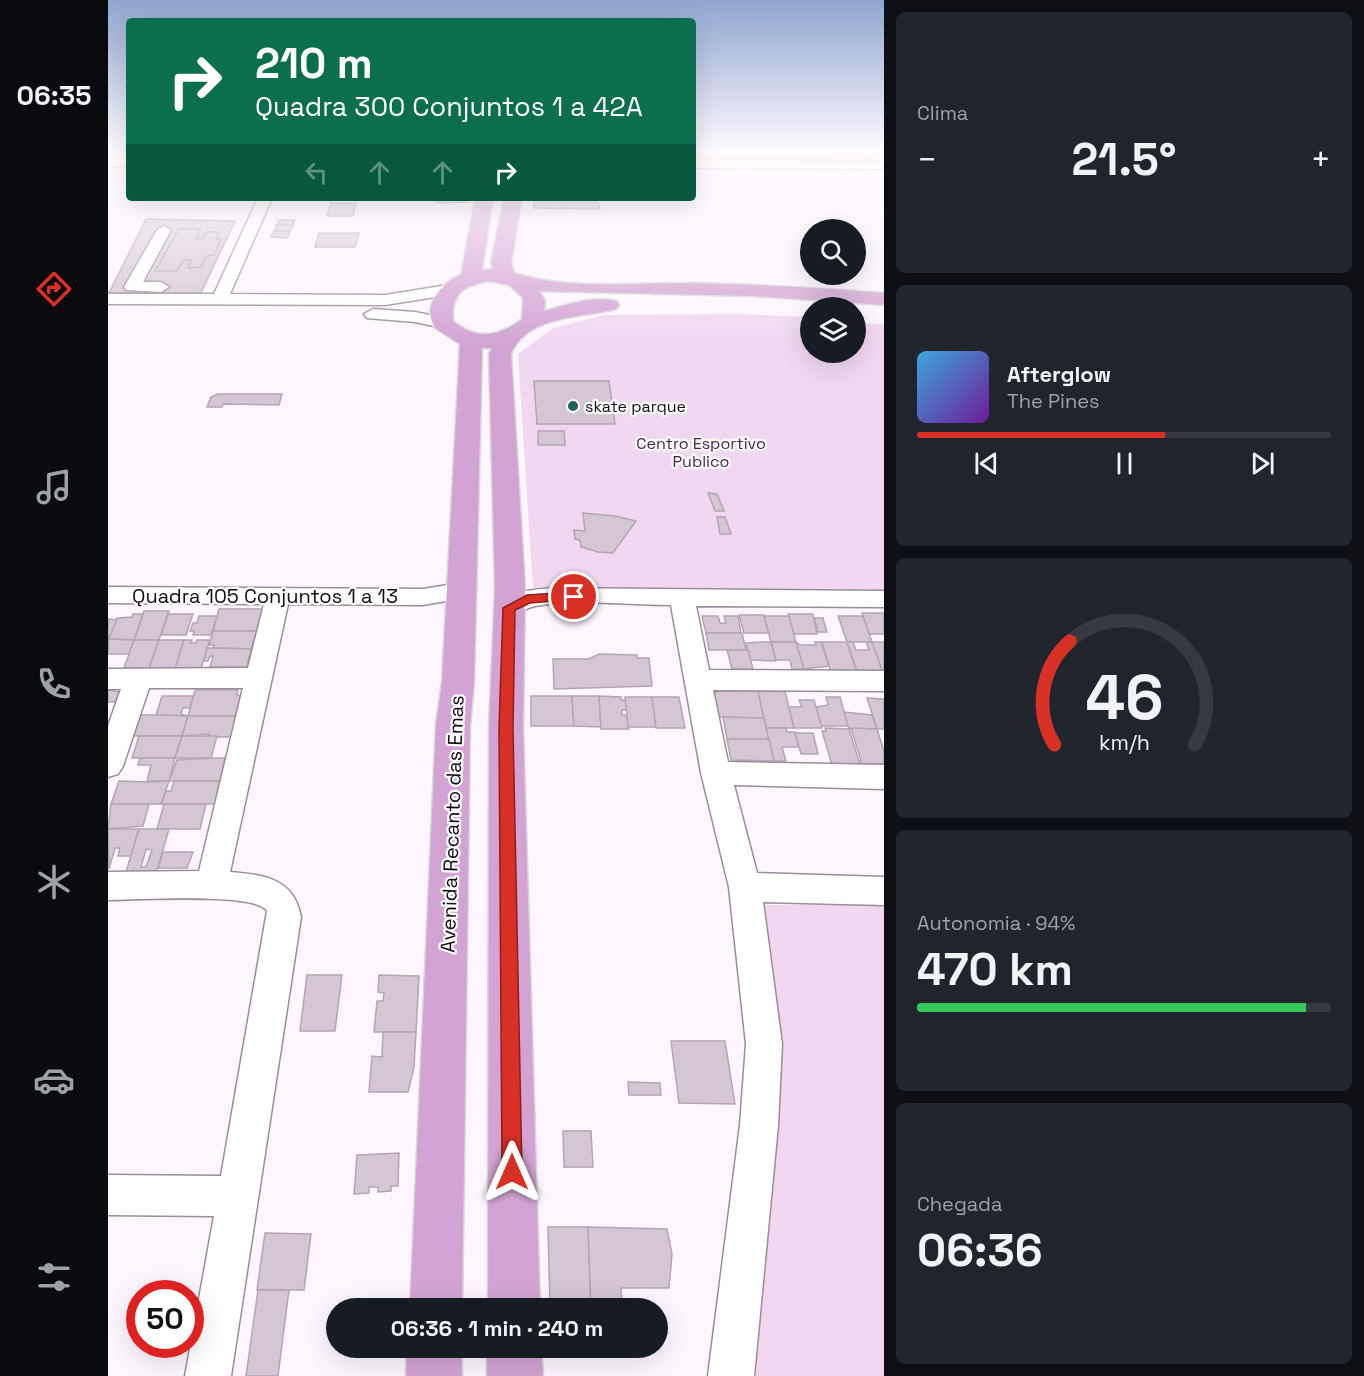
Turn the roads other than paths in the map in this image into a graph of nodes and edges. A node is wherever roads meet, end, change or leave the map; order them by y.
1 (257, 217) edge
2 (481, 217) edge
3 (508, 217) edge
4 (164, 230) dead end
5 (471, 277) junction
6 (515, 280) junction
7 (448, 290) junction
8 (223, 293) junction
9 (108, 299) edge
10 (175, 299) junction
11 (884, 299) edge
12 (269, 307) junction
13 (800, 308) edge
14 (866, 313) edge
15 (884, 314) edge
16 (108, 315) edge
17 (164, 316) junction
18 (488, 331) junction
19 (108, 595) edge
20 (278, 596) junction
21 (460, 597) junction
22 (681, 597) junction
23 (510, 598) junction
24 (884, 599) edge
25 (509, 645) junction
26 (458, 669) junction
27 (259, 678) junction
28 (108, 680) edge
29 (138, 680) junction
30 (698, 680) junction
31 (884, 681) edge
32 (509, 685) junction
33 (453, 725) junction
34 (506, 728) junction
35 (108, 766) edge
36 (716, 773) junction
37 (883, 778) edge
38 (108, 886) edge
39 (210, 886) junction
40 (745, 887) junction
41 (884, 891) edge
42 (108, 1196) edge
43 (239, 1196) junction
44 (436, 1298) edge
45 (514, 1298) edge
46 (434, 1358) edge
47 (514, 1358) edge
48 (208, 1376) edge
49 (434, 1376) edge
50 (515, 1376) edge
51 (730, 1376) edge

1 - 8 street
2 - 5 main road
3 - 6 main road
4 - 8 street
5 - 6 main road
5 - 7 main road
6 - 11 main road
6 - 18 main road
7 - 12 street
7 - 18 main road
8 - 10 street
8 - 12 street
9 - 10 street
10 - 17 street
12 - 17 street
12 - 18 street
13 - 18 main road
14 - 15 main road
16 - 17 street
18 - 21 main road, Avenida Recanto das Emas
18 - 23 main road
19 - 20 street, Quadra 105 Conjuntos 1 a 13
20 - 21 street, Quadra 105 Conjuntos 1 a 13
20 - 27 street
21 - 26 main road, Avenida Recanto das Emas
22 - 23 street
22 - 24 street
22 - 30 street
23 - 25 main road
25 - 26 main road
25 - 32 main road
26 - 32 main road
26 - 33 main road, Avenida Recanto das Emas
27 - 29 street
27 - 39 street
28 - 29 street
29 - 35 street
30 - 31 street
30 - 36 street
32 - 34 main road
33 - 34 main road
33 - 44 main road, Avenida Recanto das Emas
34 - 45 main road
36 - 37 street
36 - 40 street
38 - 39 street
39 - 43 street
40 - 41 street
40 - 51 street
42 - 43 street
43 - 48 street
46 - 49 main road
47 - 50 main road

